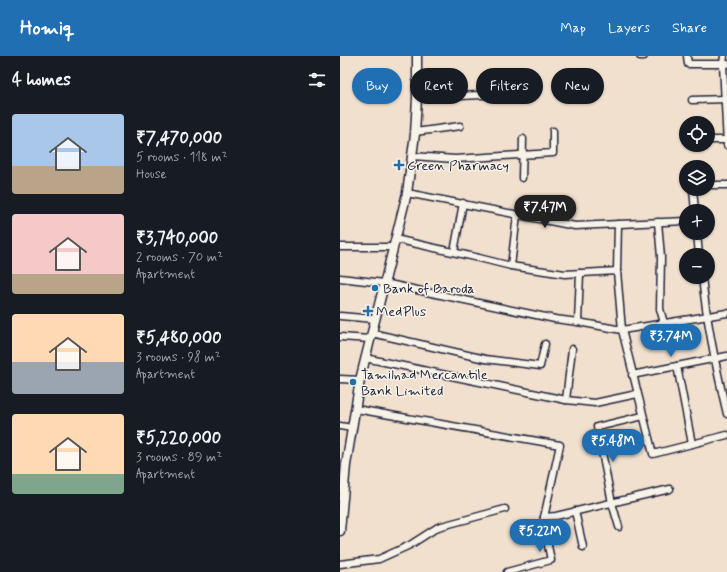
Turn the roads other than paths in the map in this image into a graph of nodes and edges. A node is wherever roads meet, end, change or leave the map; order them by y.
1 (417, 56) edge
2 (640, 56) edge
3 (644, 56) edge
4 (687, 56) edge
5 (724, 56) edge
6 (725, 64) edge
7 (417, 68) edge
8 (726, 99) edge
9 (692, 100) dead end
10 (417, 104) edge
11 (460, 126) dead end
12 (553, 131) dead end
13 (415, 132) junction
14 (523, 139) dead end
15 (715, 140) edge
16 (727, 141) edge
17 (523, 154) junction
18 (412, 156) junction
19 (522, 178) dead end
20 (715, 185) edge
21 (727, 185) edge
22 (407, 193) junction
23 (463, 204) junction
24 (517, 215) junction
25 (679, 221) edge
26 (658, 222) junction
27 (618, 224) junction
28 (394, 243) junction
29 (340, 247) edge
30 (454, 252) junction
31 (511, 266) junction
32 (617, 271) junction
33 (580, 273) junction
34 (340, 278) edge
35 (384, 283) junction
36 (703, 284) edge
37 (727, 313) edge
38 (340, 316) edge
39 (706, 317) junction
40 (375, 319) junction
41 (578, 322) junction
42 (664, 323) junction
43 (622, 330) junction
44 (371, 336) junction
45 (340, 337) edge
46 (545, 344) dead end
47 (572, 349) dead end
48 (727, 356) edge
49 (365, 358) junction
50 (714, 358) junction
51 (677, 366) junction
52 (632, 375) junction
53 (340, 379) edge
54 (360, 380) junction
55 (637, 394) junction
56 (566, 400) junction
57 (356, 409) junction
58 (727, 414) edge
59 (643, 416) junction
60 (340, 426) edge
61 (352, 428) junction
62 (727, 435) edge
63 (692, 444) junction
64 (343, 465) edge
65 (670, 489) dead end
66 (612, 503) junction
67 (506, 509) dead end
68 (575, 511) junction
69 (544, 517) junction
70 (620, 527) dead end
71 (340, 529) edge
72 (583, 548) dead end
73 (340, 564) edge
74 (507, 572) edge

1 - 7 main road
2 - 3 street
4 - 6 street
5 - 6 street
6 - 8 street
8 - 9 street
8 - 16 street
10 - 13 main road
11 - 13 street
12 - 17 street
13 - 18 main road
14 - 17 street
15 - 16 street
17 - 18 street
17 - 19 street
18 - 22 main road
20 - 21 street
22 - 23 street
22 - 28 main road
23 - 24 street
23 - 30 street
24 - 27 street
24 - 31 street
25 - 26 street
26 - 27 street
26 - 42 street
27 - 32 street
28 - 29 street
28 - 30 street
28 - 35 main road
30 - 31 street
31 - 33 street
32 - 33 street
32 - 43 street
33 - 41 street
34 - 35 street
35 - 40 main road
35 - 41 street
36 - 39 street
37 - 39 street
38 - 40 street
39 - 42 street
39 - 50 street
40 - 44 main road
41 - 43 street
42 - 43 street
43 - 52 street
44 - 45 street
44 - 46 street
44 - 49 main road
47 - 56 street
48 - 50 street
49 - 54 main road
49 - 56 street
50 - 51 street
50 - 58 street
51 - 52 street
51 - 63 street
52 - 55 street
53 - 54 street
54 - 57 main road
55 - 56 street
55 - 59 street
57 - 61 main road
57 - 69 street
59 - 63 street
59 - 66 street
60 - 61 street
61 - 64 main road
62 - 63 street
64 - 71 main road
65 - 66 street
66 - 68 street
66 - 70 street
67 - 73 street
68 - 69 street
68 - 72 street
69 - 74 street

